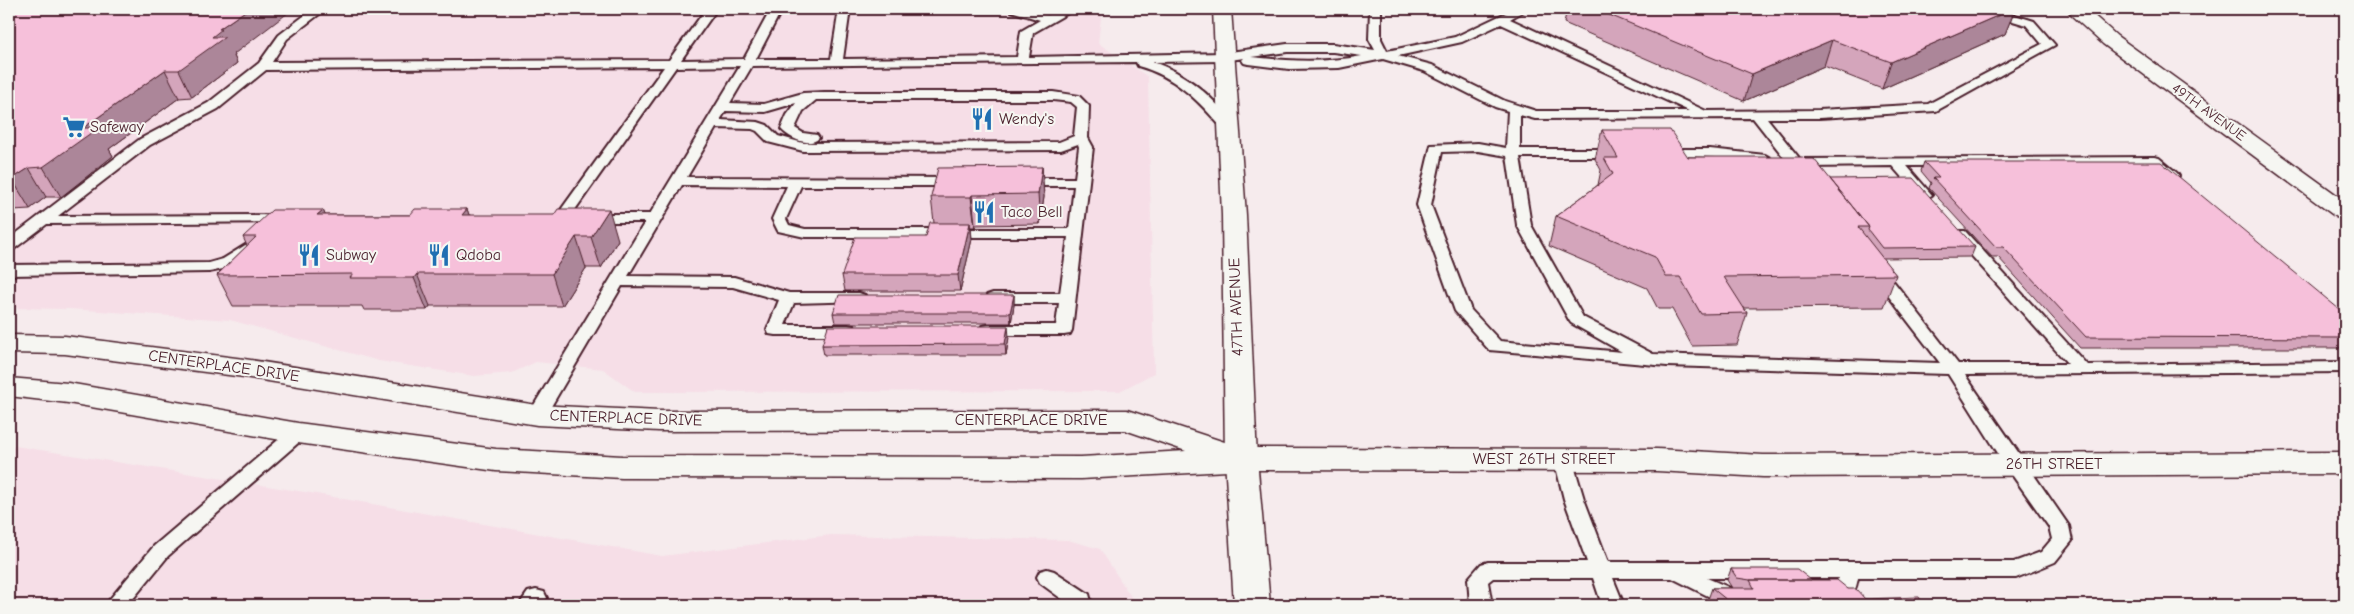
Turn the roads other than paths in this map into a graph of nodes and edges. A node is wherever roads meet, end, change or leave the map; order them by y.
1 (320, 9) edge
2 (711, 9) edge
3 (776, 9) edge
4 (844, 9) edge
5 (942, 9) edge
6 (999, 9) edge
7 (1015, 9) edge
8 (1069, 9) edge
9 (1222, 9) edge
10 (1375, 9) edge
11 (1522, 9) edge
12 (1984, 9) edge
13 (2015, 9) edge
14 (2081, 9) edge
15 (1049, 19) junction
16 (1500, 19) junction
17 (2030, 23) junction
18 (1384, 55) junction
19 (1223, 57) junction
20 (1128, 59) junction
21 (1023, 61) junction
22 (836, 62) junction
23 (672, 63) junction
24 (748, 63) junction
25 (263, 66) junction
26 (824, 96) junction
27 (721, 107) junction
28 (1514, 109) junction
29 (1707, 114) junction
30 (1757, 114) junction
31 (712, 124) junction
32 (1228, 126) junction
33 (1081, 138) junction
34 (1061, 146) junction
35 (1513, 153) junction
36 (1631, 153) edge
37 (1651, 153) edge
38 (1896, 162) junction
39 (1796, 163) junction
40 (677, 181) junction
41 (796, 182) junction
42 (974, 182) edge
43 (1003, 182) edge
44 (1082, 182) junction
45 (2184, 186) edge
46 (1814, 187) edge
47 (1936, 207) edge
48 (2345, 212) edge
49 (655, 218) junction
50 (280, 219) junction
51 (299, 219) edge
52 (44, 220) junction
53 (1949, 222) edge
54 (1076, 233) junction
55 (9, 246) edge
56 (1868, 258) edge
57 (9, 270) edge
58 (617, 281) junction
59 (788, 298) junction
60 (875, 298) edge
61 (981, 298) edge
62 (1068, 298) junction
63 (865, 330) edge
64 (974, 330) edge
65 (9, 344) edge
66 (1650, 360) junction
67 (2345, 367) edge
68 (1953, 369) junction
69 (2082, 370) junction
70 (9, 387) edge
71 (537, 414) junction
72 (298, 433) junction
73 (1241, 459) junction
74 (1563, 459) junction
75 (1324, 460) joint
76 (2345, 463) edge
77 (2015, 464) junction
78 (1763, 466) joint
79 (1600, 569) junction
80 (1675, 569) junction
81 (1849, 569) junction
82 (1047, 577) dead end
83 (1752, 602) edge
84 (1809, 602) edge
85 (116, 605) edge
86 (1081, 605) edge
87 (1252, 605) edge
88 (1482, 605) edge
89 (1614, 605) edge

1 - 25 lane
2 - 23 lane
3 - 24 lane
4 - 22 lane
5 - 6 lane
7 - 15 lane
8 - 15 lane
9 - 19 street, 47TH AVENUE
10 - 18 lane
11 - 16 lane
12 - 17 lane
13 - 17 lane
14 - 48 street, 49TH AVENUE
15 - 21 lane
16 - 18 lane
16 - 29 lane
17 - 30 lane
18 - 19 lane
18 - 28 lane
19 - 20 lane
19 - 32 street, 47TH AVENUE
20 - 21 lane
20 - 32 lane
21 - 22 lane
22 - 24 lane
23 - 24 lane
23 - 25 lane
23 - 49 lane
24 - 27 lane
25 - 52 lane
26 - 27 lane
26 - 33 lane
26 - 34 lane
27 - 31 lane
28 - 29 lane
28 - 35 lane
29 - 30 lane
30 - 39 lane
31 - 34 lane
31 - 40 lane
32 - 73 street, 47TH AVENUE
33 - 34 lane
33 - 44 lane
35 - 36 lane
35 - 66 lane
35 - 66 lane
37 - 39 lane
38 - 39 lane
38 - 45 lane
38 - 47 lane
39 - 46 lane
40 - 41 lane
40 - 49 lane
41 - 42 lane
41 - 54 lane
43 - 44 lane
44 - 54 lane
49 - 58 lane
50 - 51 lane
50 - 52 lane
50 - 57 lane
52 - 55 lane
53 - 69 lane
54 - 62 lane
56 - 68 lane
58 - 59 lane
58 - 71 lane
59 - 60 lane
59 - 63 lane
61 - 62 lane
62 - 64 lane
65 - 71 street, CENTERPLACE DRIVE
66 - 68 lane
67 - 69 lane
68 - 69 lane
68 - 77 lane
70 - 72 street, CENTERPLACE DRIVE
71 - 73 street, CENTERPLACE DRIVE
72 - 73 street, CENTERPLACE DRIVE
72 - 85 lane
73 - 75 street, CENTERPLACE DRIVE
73 - 87 street, 47TH AVENUE
74 - 75 street, WEST 26TH STREET
74 - 78 street, WEST 26TH STREET
74 - 79 lane
76 - 77 street, 26TH STREET
77 - 78 street, 26TH STREET
77 - 81 lane
79 - 80 lane
79 - 88 lane
79 - 89 lane
80 - 81 lane
80 - 83 lane
81 - 84 lane
82 - 86 lane

